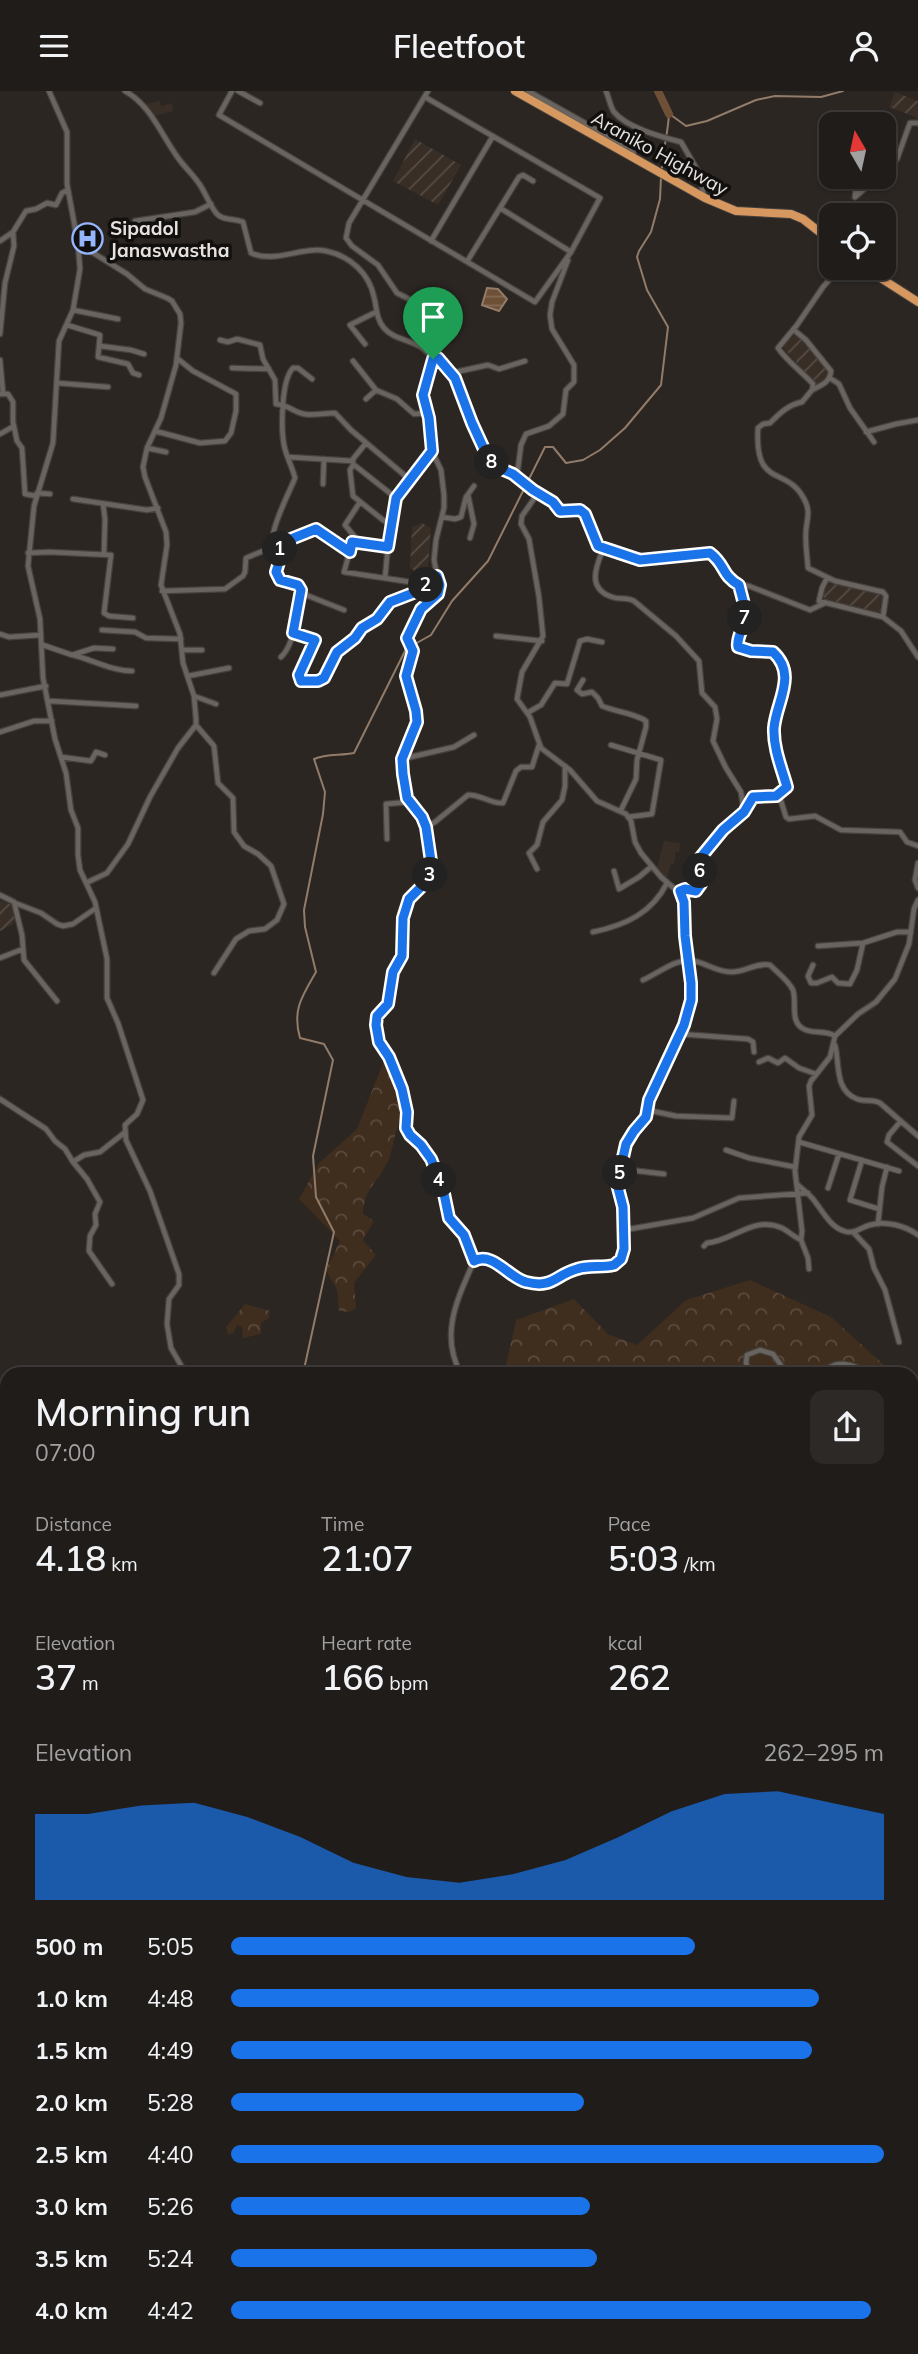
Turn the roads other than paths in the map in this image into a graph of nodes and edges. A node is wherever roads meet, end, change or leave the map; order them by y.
1 (49, 91) edge
2 (125, 91) edge
3 (232, 91) edge
4 (238, 91) edge
5 (428, 91) edge
6 (515, 91) edge
7 (528, 91) edge
8 (607, 92) edge
9 (425, 97) junction
10 (260, 103) dead end
11 (918, 123) edge
12 (493, 136) junction
13 (634, 158) junction
14 (896, 160) edge
15 (533, 181) dead end
16 (856, 189) edge
17 (864, 189) edge
18 (68, 190) junction
19 (705, 198) junction
20 (363, 199) junction
21 (211, 204) junction
22 (500, 208) junction
23 (135, 221) dead end
24 (13, 232) junction
25 (819, 232) edge
26 (0, 241) edge
27 (430, 241) junction
28 (78, 244) junction
29 (571, 252) junction
30 (468, 260) junction
31 (831, 280) edge
32 (884, 280) edge
33 (918, 302) edge
34 (73, 310) junction
35 (376, 312) junction
36 (118, 319) dead end
37 (67, 325) junction
38 (794, 330) junction
39 (0, 334) edge
40 (220, 340) dead end
41 (365, 344) dead end
42 (100, 346) junction
43 (144, 354) dead end
44 (177, 358) junction
45 (435, 359) junction
46 (0, 360) edge
47 (353, 361) dead end
48 (525, 361) dead end
49 (232, 368) dead end
50 (269, 369) junction
51 (451, 373) junction
52 (139, 375) dead end
53 (830, 378) junction
54 (312, 379) dead end
55 (57, 383) junction
56 (108, 387) dead end
57 (376, 390) junction
58 (812, 390) junction
59 (1, 393) edge
60 (366, 399) dead end
61 (283, 404) junction
62 (427, 412) junction
63 (918, 420) edge
64 (14, 426) junction
65 (155, 431) junction
66 (866, 432) junction
67 (0, 434) edge
68 (874, 442) dead end
69 (366, 443) junction
70 (147, 448) junction
71 (432, 451) junction
72 (166, 452) dead end
73 (289, 457) junction
74 (324, 459) junction
75 (353, 463) junction
76 (517, 476) junction
77 (409, 479) junction
78 (323, 484) dead end
79 (474, 486) dead end
80 (536, 492) junction
81 (468, 494) junction
82 (37, 495) junction
83 (50, 495) dead end
84 (396, 498) junction
85 (73, 499) dead end
86 (360, 502) junction
87 (103, 504) junction
88 (158, 508) junction
89 (442, 517) junction
90 (390, 524) junction
91 (470, 538) dead end
92 (352, 542) junction
93 (276, 545) junction
94 (598, 546) junction
95 (388, 547) junction
96 (350, 552) junction
97 (28, 553) junction
98 (104, 553) junction
99 (437, 576) junction
100 (827, 577) junction
101 (384, 578) junction
102 (427, 582) junction
103 (739, 585) junction
104 (162, 590) junction
105 (301, 593) junction
106 (825, 603) junction
107 (344, 611) dead end
108 (883, 617) junction
109 (133, 618) dead end
110 (102, 630) dead end
111 (293, 633) junction
112 (1, 635) edge
113 (41, 635) junction
114 (496, 636) dead end
115 (181, 639) junction
116 (542, 641) junction
117 (602, 642) dead end
118 (43, 645) junction
119 (113, 649) dead end
120 (183, 650) junction
121 (202, 650) dead end
122 (72, 655) junction
123 (281, 657) dead end
124 (918, 657) edge
125 (229, 668) dead end
126 (132, 671) dead end
127 (188, 676) junction
128 (583, 680) dead end
129 (46, 686) junction
130 (0, 695) edge
131 (194, 696) junction
132 (50, 701) junction
133 (216, 704) dead end
134 (136, 706) dead end
135 (527, 713) junction
136 (52, 721) junction
137 (196, 725) junction
138 (0, 732) edge
139 (474, 734) dead end
140 (539, 745) junction
141 (611, 745) dead end
142 (639, 752) junction
143 (105, 755) dead end
144 (61, 757) junction
145 (402, 759) junction
146 (565, 766) junction
147 (776, 796) junction
148 (409, 802) junction
149 (621, 810) junction
150 (744, 812) junction
151 (628, 817) junction
152 (426, 827) junction
153 (387, 839) dead end
154 (918, 846) edge
155 (918, 863) edge
156 (652, 866) junction
157 (537, 869) dead end
158 (614, 871) dead end
159 (86, 883) junction
160 (667, 883) junction
161 (918, 888) edge
162 (680, 891) junction
163 (0, 895) edge
164 (918, 900) edge
165 (14, 902) junction
166 (96, 908) junction
167 (593, 932) dead end
168 (911, 932) junction
169 (863, 943) junction
170 (818, 946) dead end
171 (23, 949) junction
172 (0, 958) edge
173 (688, 960) junction
174 (813, 965) dead end
175 (214, 973) dead end
176 (643, 980) dead end
177 (57, 1001) dead end
178 (681, 1034) junction
179 (835, 1035) junction
180 (834, 1044) junction
181 (754, 1052) dead end
182 (759, 1062) dead end
183 (816, 1074) junction
184 (0, 1099) edge
185 (734, 1101) dead end
186 (647, 1110) junction
187 (900, 1122) junction
188 (124, 1133) junction
189 (918, 1136) edge
190 (799, 1142) junction
191 (726, 1150) dead end
192 (839, 1154) junction
193 (862, 1160) junction
194 (73, 1162) junction
195 (918, 1166) edge
196 (795, 1167) junction
197 (887, 1167) junction
198 (621, 1169) junction
199 (899, 1171) dead end
200 (664, 1174) dead end
201 (796, 1183) junction
202 (828, 1188) dead end
203 (807, 1193) junction
204 (798, 1195) junction
205 (880, 1209) junction
206 (878, 1224) junction
207 (624, 1230) junction
208 (853, 1231) junction
209 (918, 1235) edge
210 (801, 1240) junction
211 (704, 1246) dead end
212 (474, 1261) junction
213 (809, 1269) dead end
214 (112, 1284) dead end
215 (899, 1342) dead end
216 (182, 1367) edge
217 (459, 1367) edge
218 (747, 1367) edge
219 (782, 1367) edge
220 (828, 1367) edge
221 (857, 1367) edge

1 - 18 street
2 - 21 street
3 - 20 street
4 - 10 street
5 - 9 street
6 - 13 highway, Araniko Highway
7 - 13 street
8 - 19 street
9 - 12 street
9 - 20 street
11 - 14 street
12 - 27 street
12 - 29 street
13 - 19 highway, Araniko Highway
15 - 22 street
16 - 17 street
18 - 24 street
18 - 28 street
19 - 25 highway, Araniko Highway
20 - 27 street
20 - 45 street
21 - 23 street
21 - 35 street
22 - 29 street
22 - 30 street
24 - 26 street
24 - 39 street
27 - 30 street
28 - 34 street
28 - 44 street
29 - 30 street
29 - 76 street
31 - 38 street
32 - 33 highway
34 - 36 street
34 - 37 street
35 - 41 street
35 - 45 street
37 - 42 street
37 - 55 street
38 - 53 street
38 - 58 street
40 - 50 street
42 - 43 street
42 - 52 street
44 - 65 street
44 - 65 street
45 - 51 street
45 - 62 street
46 - 59 street
47 - 57 street
48 - 51 street
49 - 50 street
50 - 61 street
51 - 76 street
53 - 58 street
53 - 66 street
54 - 61 street
55 - 56 street
55 - 82 street
57 - 60 street
57 - 62 street
58 - 100 street
59 - 64 street
61 - 69 street
61 - 73 street
62 - 71 street
63 - 66 street
64 - 67 street
64 - 82 street
65 - 70 street
66 - 68 street
69 - 75 street
69 - 77 street
70 - 72 street
70 - 88 street
71 - 77 street
71 - 89 street
73 - 74 street
73 - 93 street
74 - 75 street
74 - 78 street
75 - 84 street
75 - 86 street
76 - 80 street
77 - 84 street
79 - 81 street
80 - 94 street
80 - 116 street
81 - 89 street
81 - 91 street
82 - 83 street
82 - 97 street
84 - 90 street
85 - 87 street
86 - 90 street
86 - 92 street
87 - 88 street
87 - 98 street
88 - 104 street
89 - 99 street
90 - 95 street
92 - 95 street
92 - 96 street
93 - 96 street
93 - 104 street
93 - 105 street
94 - 103 street
94 - 150 street
95 - 101 street
96 - 101 street
97 - 98 street
97 - 113 street
98 - 109 street
99 - 102 street
99 - 145 street
100 - 106 street
100 - 108 street
101 - 102 street
102 - 111 street
103 - 106 street
103 - 147 street
104 - 115 street
105 - 107 street
105 - 111 street
106 - 108 street
108 - 124 street
110 - 115 street
111 - 123 street
112 - 113 street
113 - 118 street
114 - 116 street
115 - 120 street
116 - 135 street
117 - 135 street
118 - 122 street
118 - 129 street
119 - 122 street
120 - 121 street
120 - 127 street
122 - 126 street
125 - 127 street
127 - 131 street
128 - 142 street
129 - 130 street
129 - 132 street
131 - 133 street
131 - 137 street
132 - 134 street
132 - 136 street
135 - 140 street
136 - 138 street
136 - 144 street
137 - 159 street
137 - 175 street
139 - 145 street
140 - 146 street
140 - 152 street
141 - 142 street
142 - 149 street
142 - 151 street
143 - 144 street
144 - 159 street
145 - 148 street
146 - 149 street
146 - 157 street
147 - 150 street
147 - 154 street
148 - 152 street
148 - 153 street
149 - 151 street
150 - 162 street
151 - 156 street
152 - 212 street
155 - 161 street
156 - 158 street
156 - 160 street
159 - 166 street
160 - 162 street
160 - 167 street
162 - 173 street
163 - 165 street
164 - 168 street
165 - 166 street
165 - 171 street
166 - 188 street
168 - 169 street
168 - 179 street
169 - 170 street
169 - 174 street
171 - 172 street
171 - 177 street
173 - 176 street
173 - 178 street
173 - 179 street
178 - 181 street
178 - 186 street
179 - 180 street
180 - 183 street
180 - 187 street
182 - 183 street
183 - 190 street
184 - 194 street
185 - 186 street
186 - 198 street
187 - 189 street
187 - 195 street
188 - 194 street
188 - 216 street
190 - 192 street
190 - 196 street
191 - 196 street
192 - 193 street
192 - 202 street
193 - 197 street
193 - 205 street
194 - 214 street
196 - 201 street
197 - 199 street
197 - 205 street
198 - 200 street
198 - 207 street
201 - 203 street
201 - 204 street
203 - 204 street
203 - 208 street
204 - 207 street
204 - 210 street
205 - 206 street
206 - 208 street
206 - 209 street
207 - 212 street
208 - 215 street
210 - 211 street
210 - 213 street
212 - 217 street
218 - 219 street
220 - 221 street

